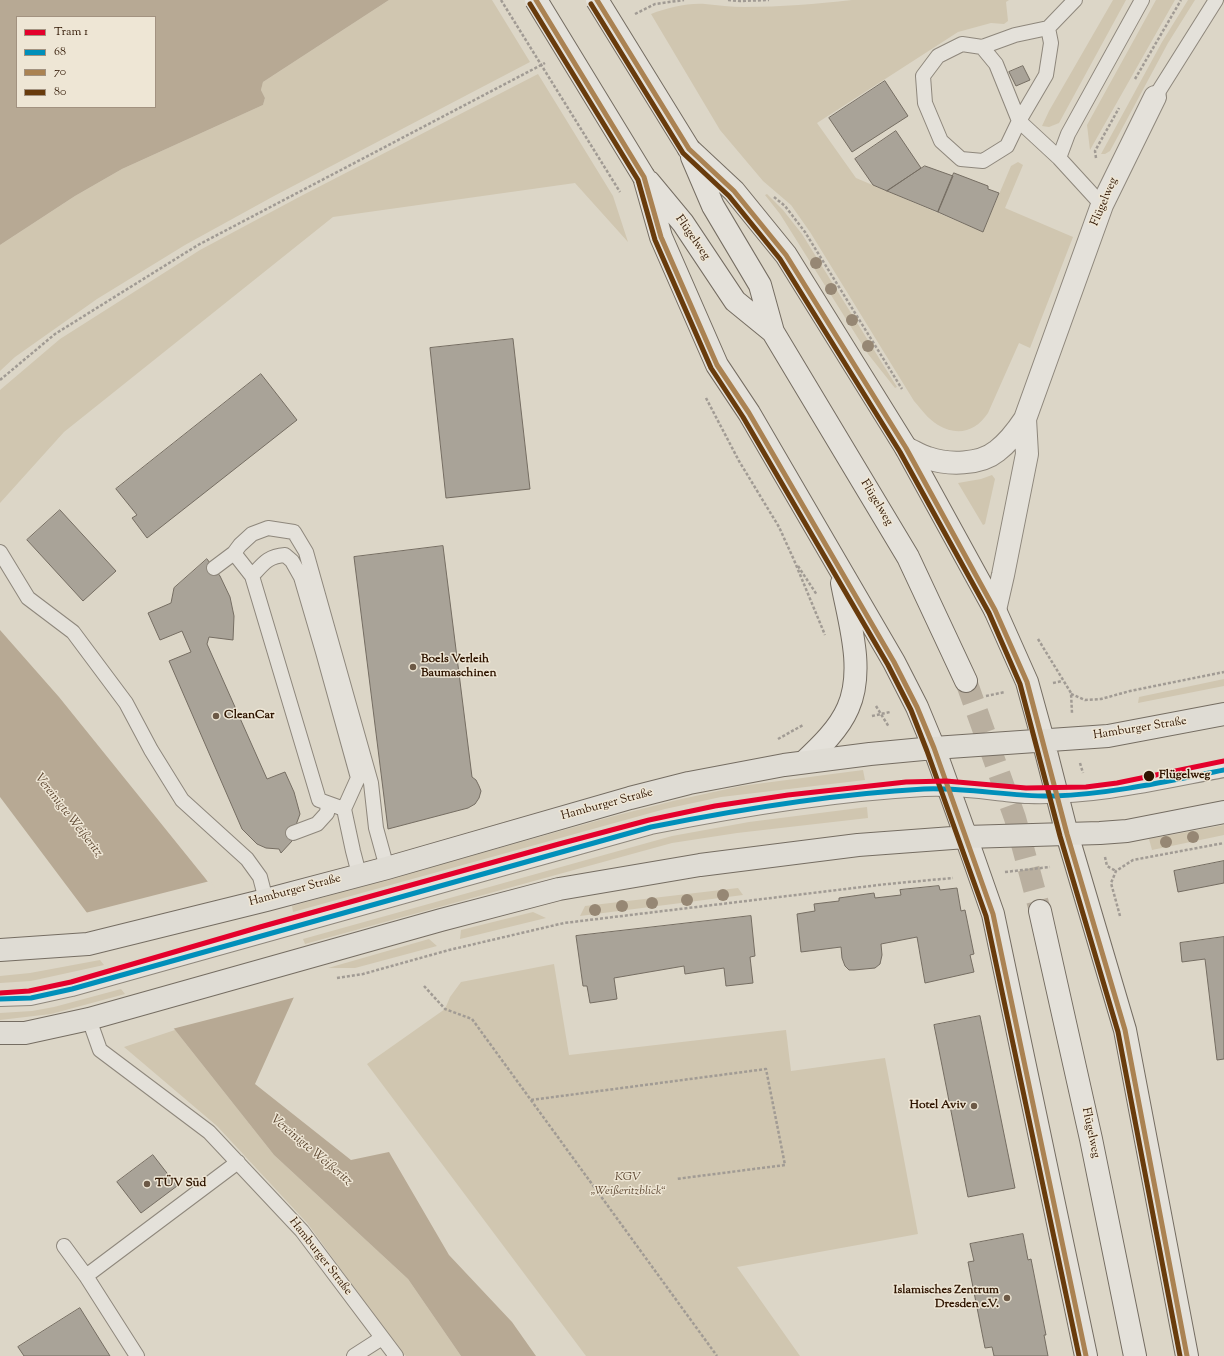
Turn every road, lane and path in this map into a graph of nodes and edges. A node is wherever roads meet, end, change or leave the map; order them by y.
1 (501, 0) edge
2 (536, 0) edge
3 (597, 0) edge
4 (684, 0) edge
5 (728, 0) edge
6 (769, 0) edge
7 (1075, 0) edge
8 (1142, 0) edge
9 (1216, 0) edge
10 (631, 16) dead end
11 (1048, 28) junction
12 (982, 47) junction
13 (548, 61) dead end
14 (1156, 97) joint
15 (1019, 121) junction
16 (689, 149) junction
17 (1059, 158) junction
18 (644, 177) junction
19 (620, 192) dead end
20 (1102, 205) junction
21 (773, 332) junction
22 (0, 380) edge
23 (706, 398) dead end
24 (1026, 419) junction
25 (906, 448) junction
26 (0, 552) edge
27 (234, 553) junction
28 (839, 566) junction
29 (214, 568) dead end
30 (252, 576) junction
31 (995, 610) junction
32 (1035, 634) dead end
33 (826, 637) dead end
34 (1224, 672) edge
35 (966, 681) tunnel mouth
36 (874, 703) dead end
37 (1224, 714) edge
38 (893, 733) dead end
39 (1043, 740) junction
40 (934, 748) junction
41 (804, 762) junction
42 (1224, 770) edge
43 (949, 789) junction
44 (1057, 795) junction
45 (328, 804) junction
46 (344, 810) junction
47 (1224, 812) edge
48 (293, 833) dead end
49 (1067, 834) junction
50 (966, 837) junction
51 (1224, 843) edge
52 (1133, 860) dead end
53 (1076, 864) junction
54 (1107, 866) dead end
55 (386, 868) junction
56 (359, 874) junction
57 (980, 875) junction
58 (266, 900) junction
59 (1040, 911) tunnel mouth
60 (0, 950) edge
61 (333, 978) dead end
62 (424, 986) dead end
63 (0, 999) edge
64 (89, 1019) junction
65 (0, 1033) edge
66 (531, 1100) junction
67 (238, 1162) junction
68 (676, 1179) dead end
69 (64, 1246) dead end
70 (86, 1276) junction
71 (382, 1338) junction
72 (137, 1356) edge
73 (354, 1356) edge
74 (396, 1356) edge
75 (717, 1356) edge
76 (1086, 1356) edge
77 (1135, 1356) edge
78 (1187, 1356) edge

1 - 19 path, bridge
2 - 18 main road, bridge
3 - 16 main road, bridge
4 - 10 path
5 - 6 path
7 - 11 lane
8 - 17 lane
9 - 14 lane, Flügelweg
11 - 12 lane
11 - 15 lane
12 - 15 lane
12 - 15 lane
13 - 22 path
14 - 20 main road, Flügelweg
15 - 17 lane
16 - 21 main road, Flügelweg
16 - 25 main road
17 - 20 lane
18 - 21 main road, Flügelweg
18 - 28 main road
20 - 24 main road, Flügelweg
21 - 35 main road, Flügelweg
23 - 33 path
24 - 25 main road, Flügelweg
24 - 31 main road, Flügelweg
25 - 31 main road
26 - 58 lane
27 - 29 lane
27 - 30 lane
27 - 55 lane
28 - 40 main road
28 - 41 main road
30 - 45 lane
30 - 46 lane
31 - 39 main road
32 - 34 path
36 - 38 path
37 - 39 main road, Hamburger Straße
39 - 40 main road, Hamburger Straße
39 - 44 main road
40 - 41 main road, Hamburger Straße
40 - 43 main road
41 - 55 main road, Hamburger Straße
42 - 44 lane
43 - 44 lane
43 - 50 main road
43 - 63 lane
44 - 49 main road
45 - 46 lane
45 - 48 lane
46 - 56 lane
47 - 49 main road
49 - 50 main road
49 - 53 main road
50 - 57 main road
50 - 64 main road
51 - 52 path
53 - 54 path
53 - 57 path
53 - 78 main road
55 - 56 main road, Hamburger Straße
56 - 58 main road, Hamburger Straße
57 - 61 path
57 - 76 main road
58 - 60 main road, Hamburger Straße
59 - 77 main road, Flügelweg
62 - 66 path
64 - 65 main road
64 - 67 lane, Hamburger Straße
66 - 68 path
66 - 75 path
67 - 70 lane
67 - 71 lane, Hamburger Straße
69 - 70 lane
70 - 72 lane
71 - 73 lane
71 - 74 lane, Hamburger Straße

